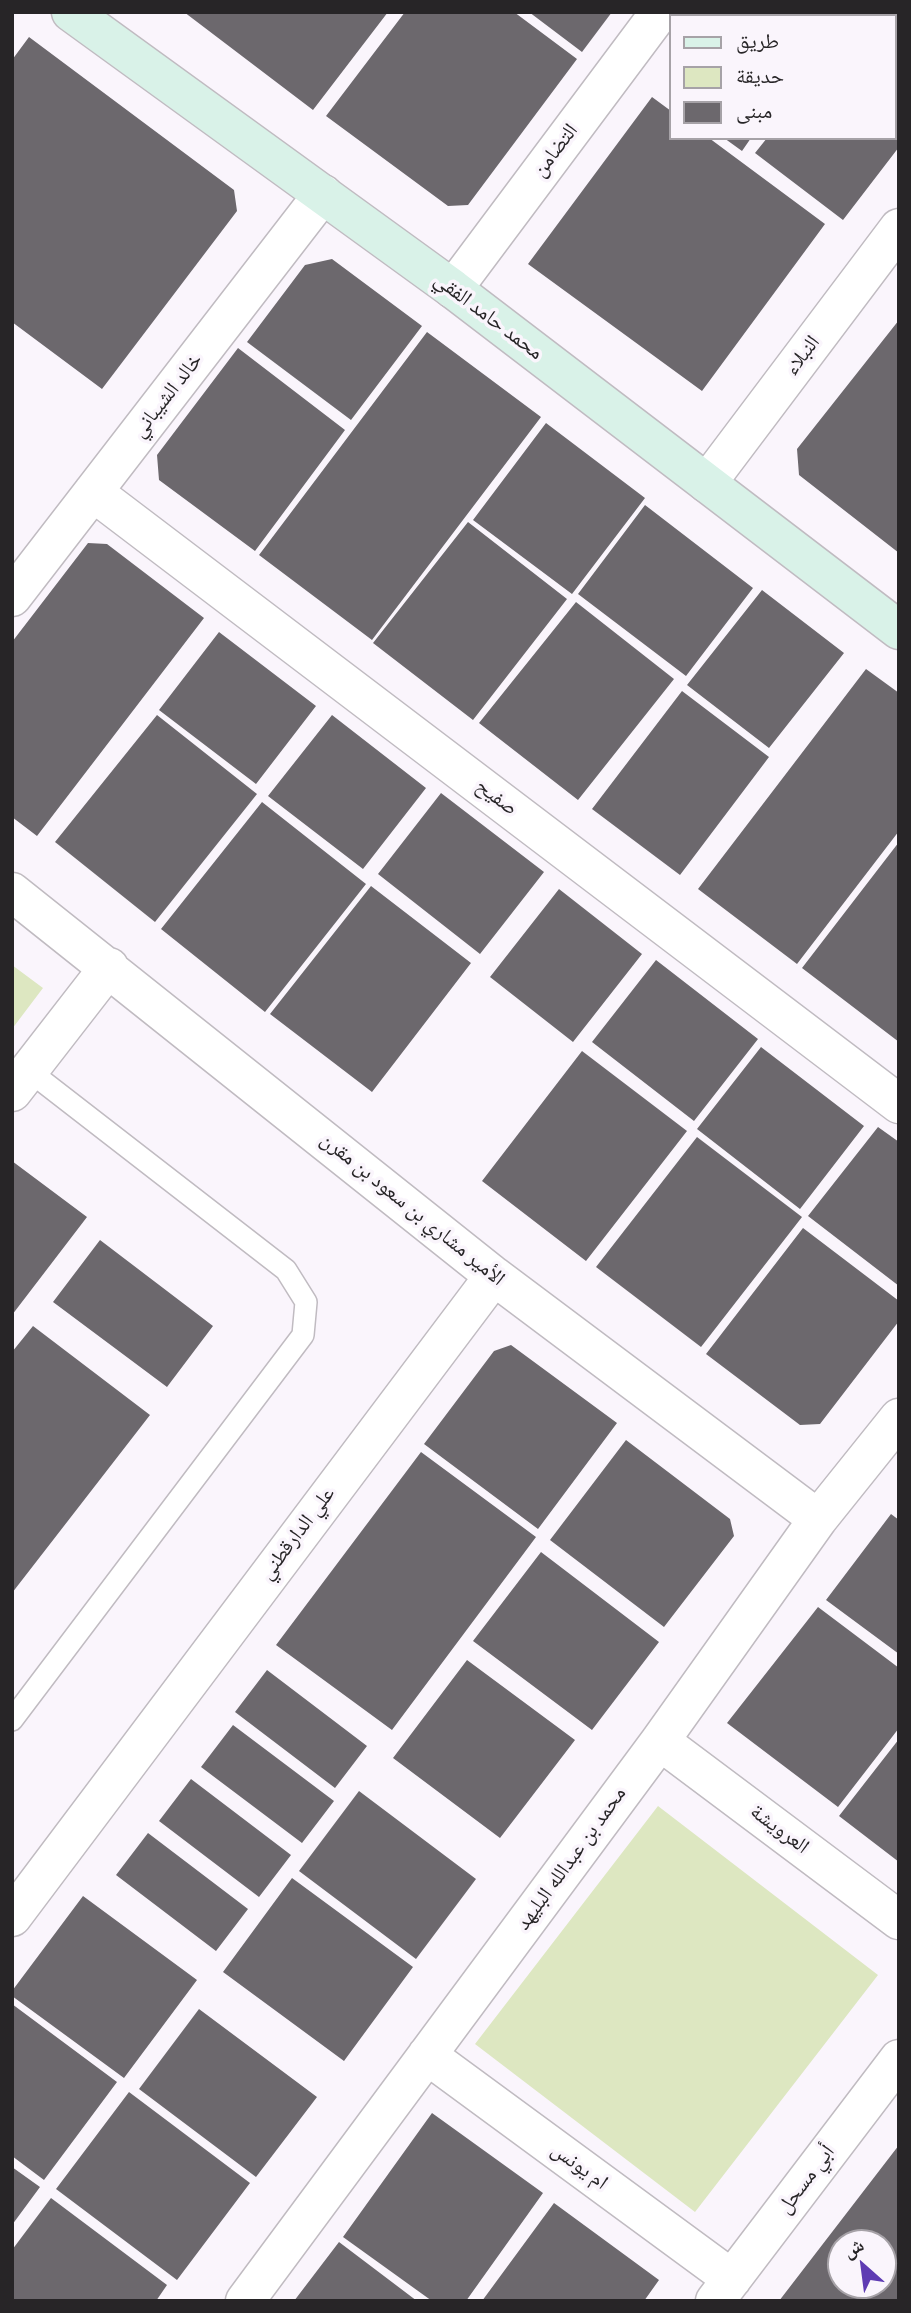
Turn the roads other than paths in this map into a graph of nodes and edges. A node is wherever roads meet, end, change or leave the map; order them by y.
1 (660, 12) edge
2 (87, 17) edge
3 (323, 194) junction
4 (899, 228) edge
5 (453, 289) junction
6 (707, 483) junction
7 (93, 492) junction
8 (12, 597) edge
9 (899, 630) edge
10 (12, 892) edge
11 (109, 967) junction
12 (20, 1081) edge
13 (899, 1104) edge
14 (494, 1276) junction
15 (899, 1418) edge
16 (818, 1519) junction
17 (12, 1720) edge
18 (660, 1741) junction
19 (12, 1917) edge
20 (899, 1920) edge
21 (427, 2055) junction
22 (899, 2059) edge
23 (723, 2290) edge
24 (245, 2301) edge

1 - 5 street, التضامن
2 - 3 street, محمد حامد الفقي
3 - 5 street, محمد حامد الفقي
3 - 7 street, خالد الشيباني
4 - 6 street, النبلاء
5 - 6 street, محمد حامد الفقي
6 - 9 street, محمد حامد الفقي
7 - 8 street, خالد الشيباني
7 - 13 street, صفيح
10 - 11 street, الأمير مشاري بن سعود بن مقرن
11 - 12 street
11 - 14 street, الأمير مشاري بن سعود بن مقرن
12 - 17 lane
14 - 16 street, الأمير مشاري بن سعود بن مقرن
14 - 19 street, علي الدارقطني
15 - 16 street, محمد بن عبدالله البليهد
16 - 18 street, محمد بن عبدالله البليهد
18 - 20 street, العرويشة
18 - 21 street, محمد بن عبدالله البليهد
21 - 23 street, ام يونس
21 - 24 street, محمد بن عبدالله البليهد
22 - 23 street, أبي مسحل

